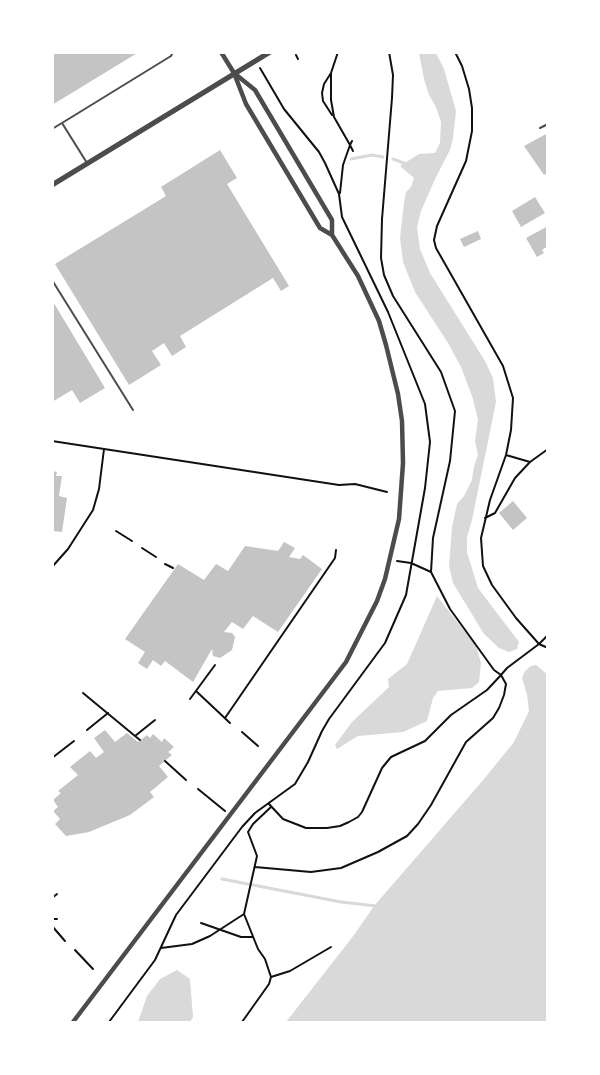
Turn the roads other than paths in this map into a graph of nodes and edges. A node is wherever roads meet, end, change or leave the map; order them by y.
1 (173, 52) edge
2 (221, 52) edge
3 (270, 52) edge
4 (234, 73) junction
5 (62, 123) junction
6 (548, 124) edge
7 (540, 128) dead end
8 (52, 129) edge
9 (87, 163) junction
10 (52, 184) edge
11 (332, 236) junction
12 (52, 280) edge
13 (133, 410) dead end
14 (73, 1022) edge

1 - 5 lane
2 - 4 street
3 - 4 street
4 - 9 street
4 - 11 street
4 - 11 street
5 - 8 lane
5 - 9 lane
6 - 7 lane
9 - 10 street
11 - 14 street
12 - 13 lane

